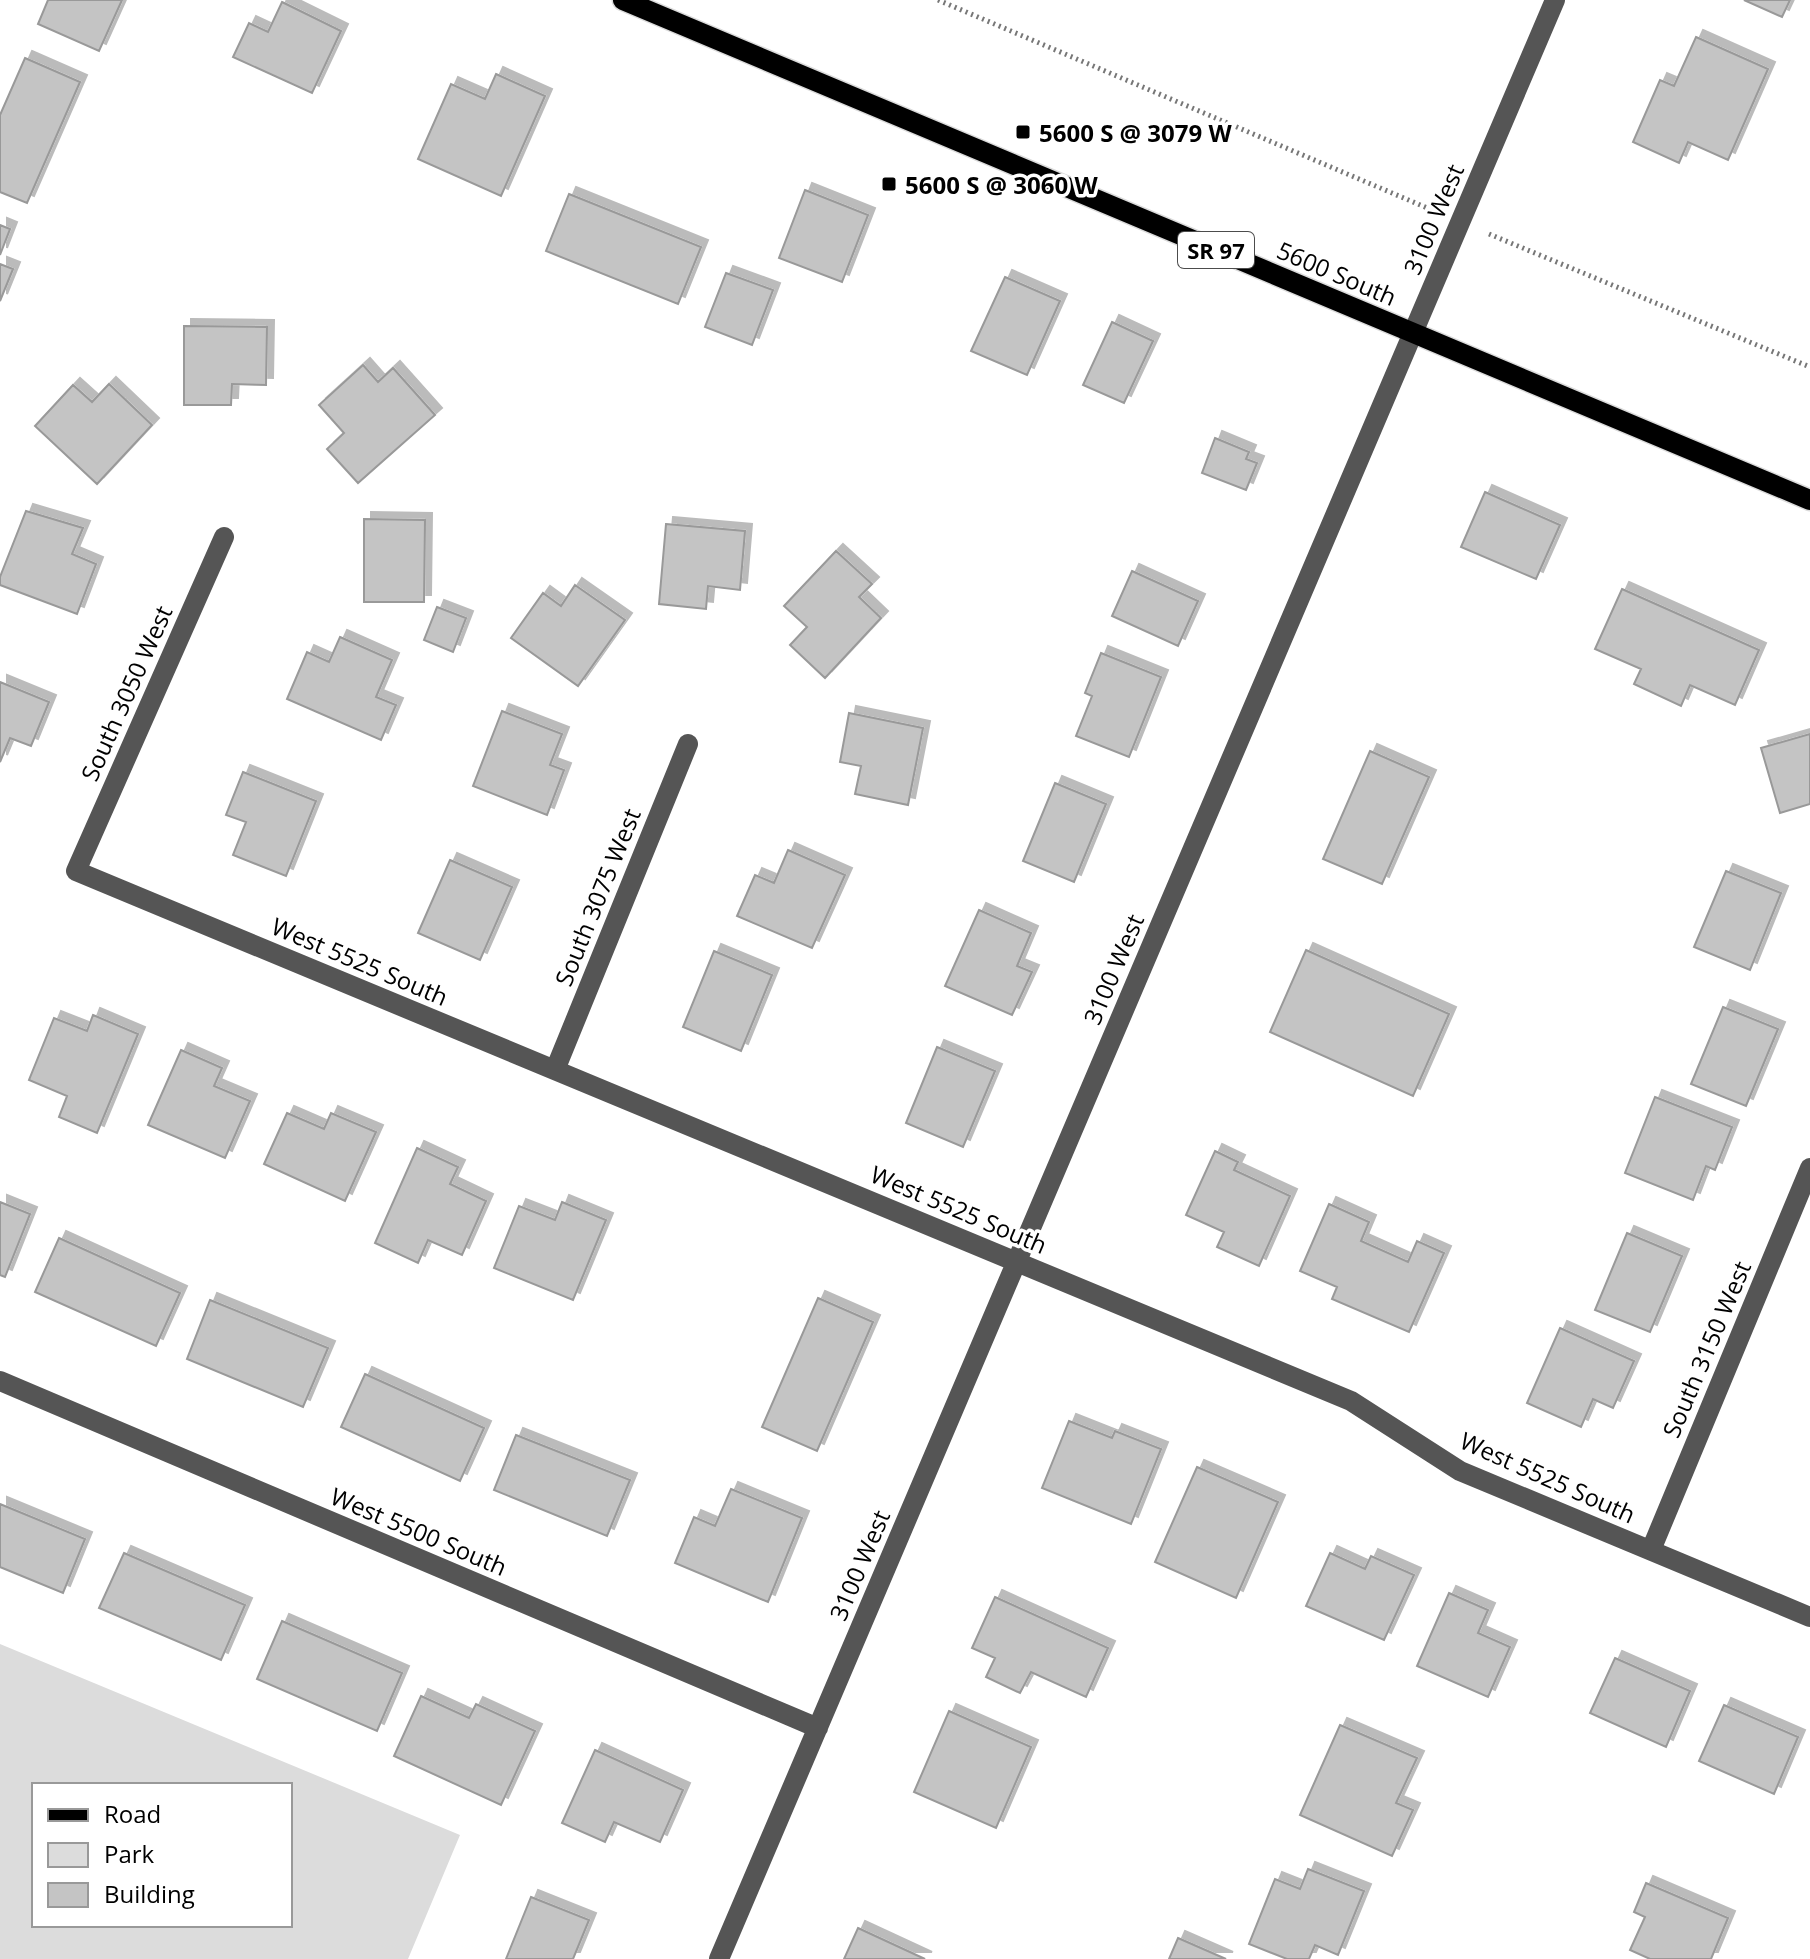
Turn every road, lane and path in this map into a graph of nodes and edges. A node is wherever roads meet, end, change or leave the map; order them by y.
1 (623, 0) edge
2 (938, 0) edge
3 (1555, 0) edge
4 (1460, 222) junction
5 (1413, 333) junction
6 (1810, 367) edge
7 (1810, 500) edge
8 (224, 537) dead end
9 (688, 744) dead end
10 (76, 871) joint
11 (555, 1070) junction
12 (1810, 1168) edge
13 (1017, 1262) junction
14 (0, 1381) edge
15 (1651, 1550) junction
16 (1810, 1617) edge
17 (818, 1728) junction
18 (719, 1959) edge

1 - 5 main road, 5600 South / SR 97
2 - 4 path
3 - 4 street, 3100 West
4 - 5 street, 3100 West
4 - 6 path
5 - 7 main road, 5600 South / SR 97
5 - 13 street, 3100 West
8 - 10 street, South 3050 West
9 - 11 street, South 3075 West
10 - 11 street, West 5525 South
11 - 13 street, West 5525 South
12 - 15 street, South 3150 West
13 - 15 street, West 5525 South
13 - 17 street, 3100 West
14 - 17 street, West 5500 South
15 - 16 street, West 5525 South
17 - 18 street, 3100 West

